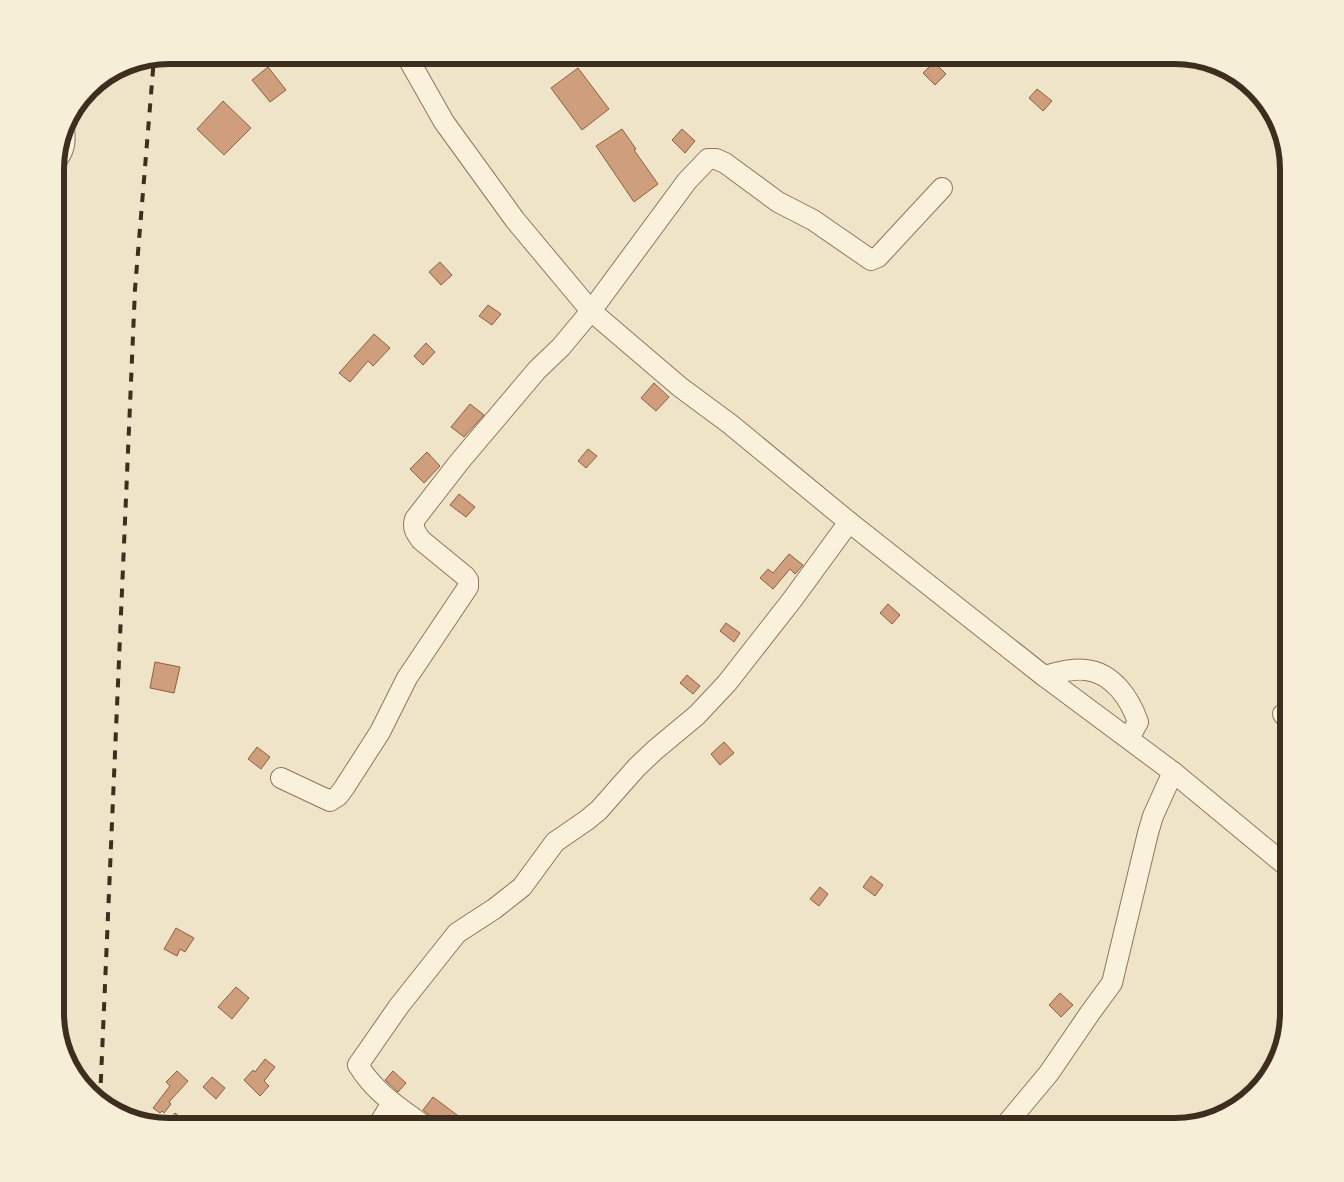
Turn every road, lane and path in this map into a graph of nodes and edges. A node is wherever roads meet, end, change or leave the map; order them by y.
1 (411, 64) edge
2 (942, 188) dead end
3 (591, 311) junction
4 (849, 522) junction
5 (1044, 676) junction
6 (1129, 738) junction
7 (1173, 772) junction
8 (281, 778) dead end
9 (1280, 861) edge
10 (392, 1103) junction
11 (383, 1118) edge
12 (413, 1118) edge
13 (1012, 1118) edge

1 - 3 street
2 - 3 street
3 - 4 street
3 - 8 street
4 - 5 street
4 - 10 street
5 - 6 street
5 - 6 street
6 - 7 street
7 - 9 street
7 - 13 street
10 - 11 street
10 - 12 street

